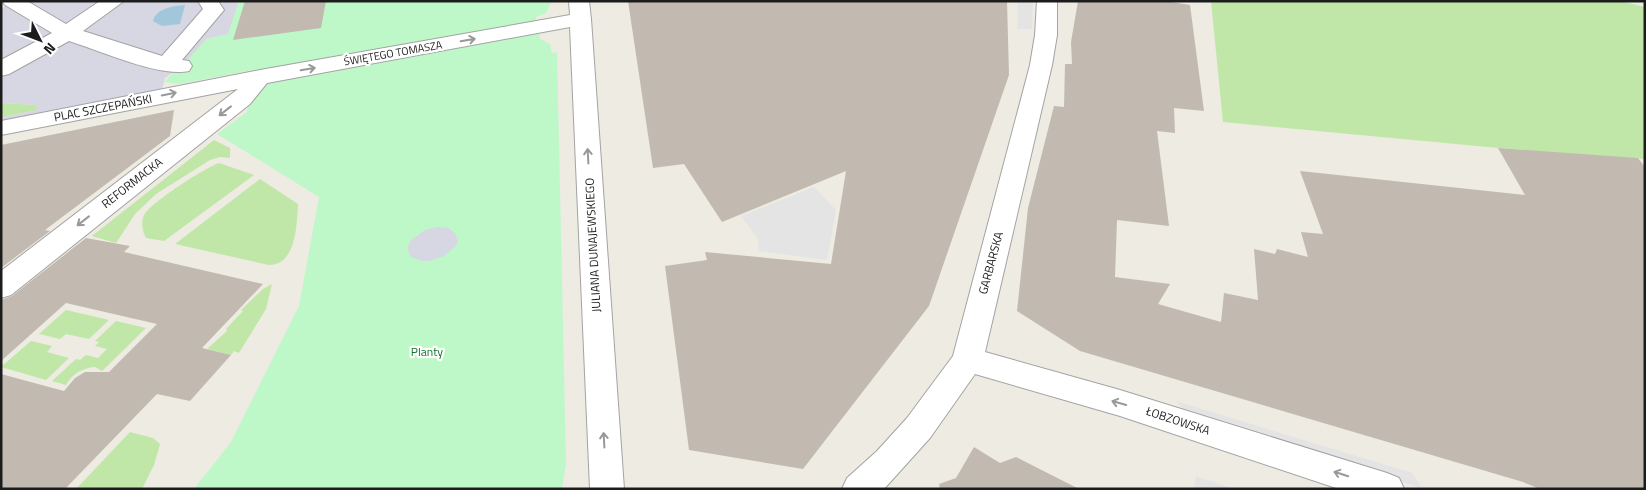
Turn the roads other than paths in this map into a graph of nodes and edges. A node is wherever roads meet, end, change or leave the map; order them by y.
1 (12, 1) edge
2 (114, 1) edge
3 (208, 1) edge
4 (1047, 1) edge
5 (580, 10) edge
6 (67, 32) junction
7 (1, 69) edge
8 (260, 77) junction
9 (204, 88) joint
10 (1, 128) edge
11 (1, 288) edge
12 (968, 359) junction
13 (607, 489) edge
14 (859, 489) edge
15 (1387, 489) edge

1 - 6 street
2 - 6 street
3 - 6 street
4 - 12 street, GARBARSKA
8 -> 5 street, ŚWIĘTEGO TOMASZA
13 -> 5 street, JULIANA DUNAJEWSKIEGO
6 - 7 street
8 - 9 street, ŚWIĘTEGO TOMASZA
8 -> 11 street, REFORMACKA
10 -> 9 street, PLAC SZCZEPAŃSKI
12 - 14 street, GARBARSKA
15 -> 12 street, ŁOBZOWSKA

